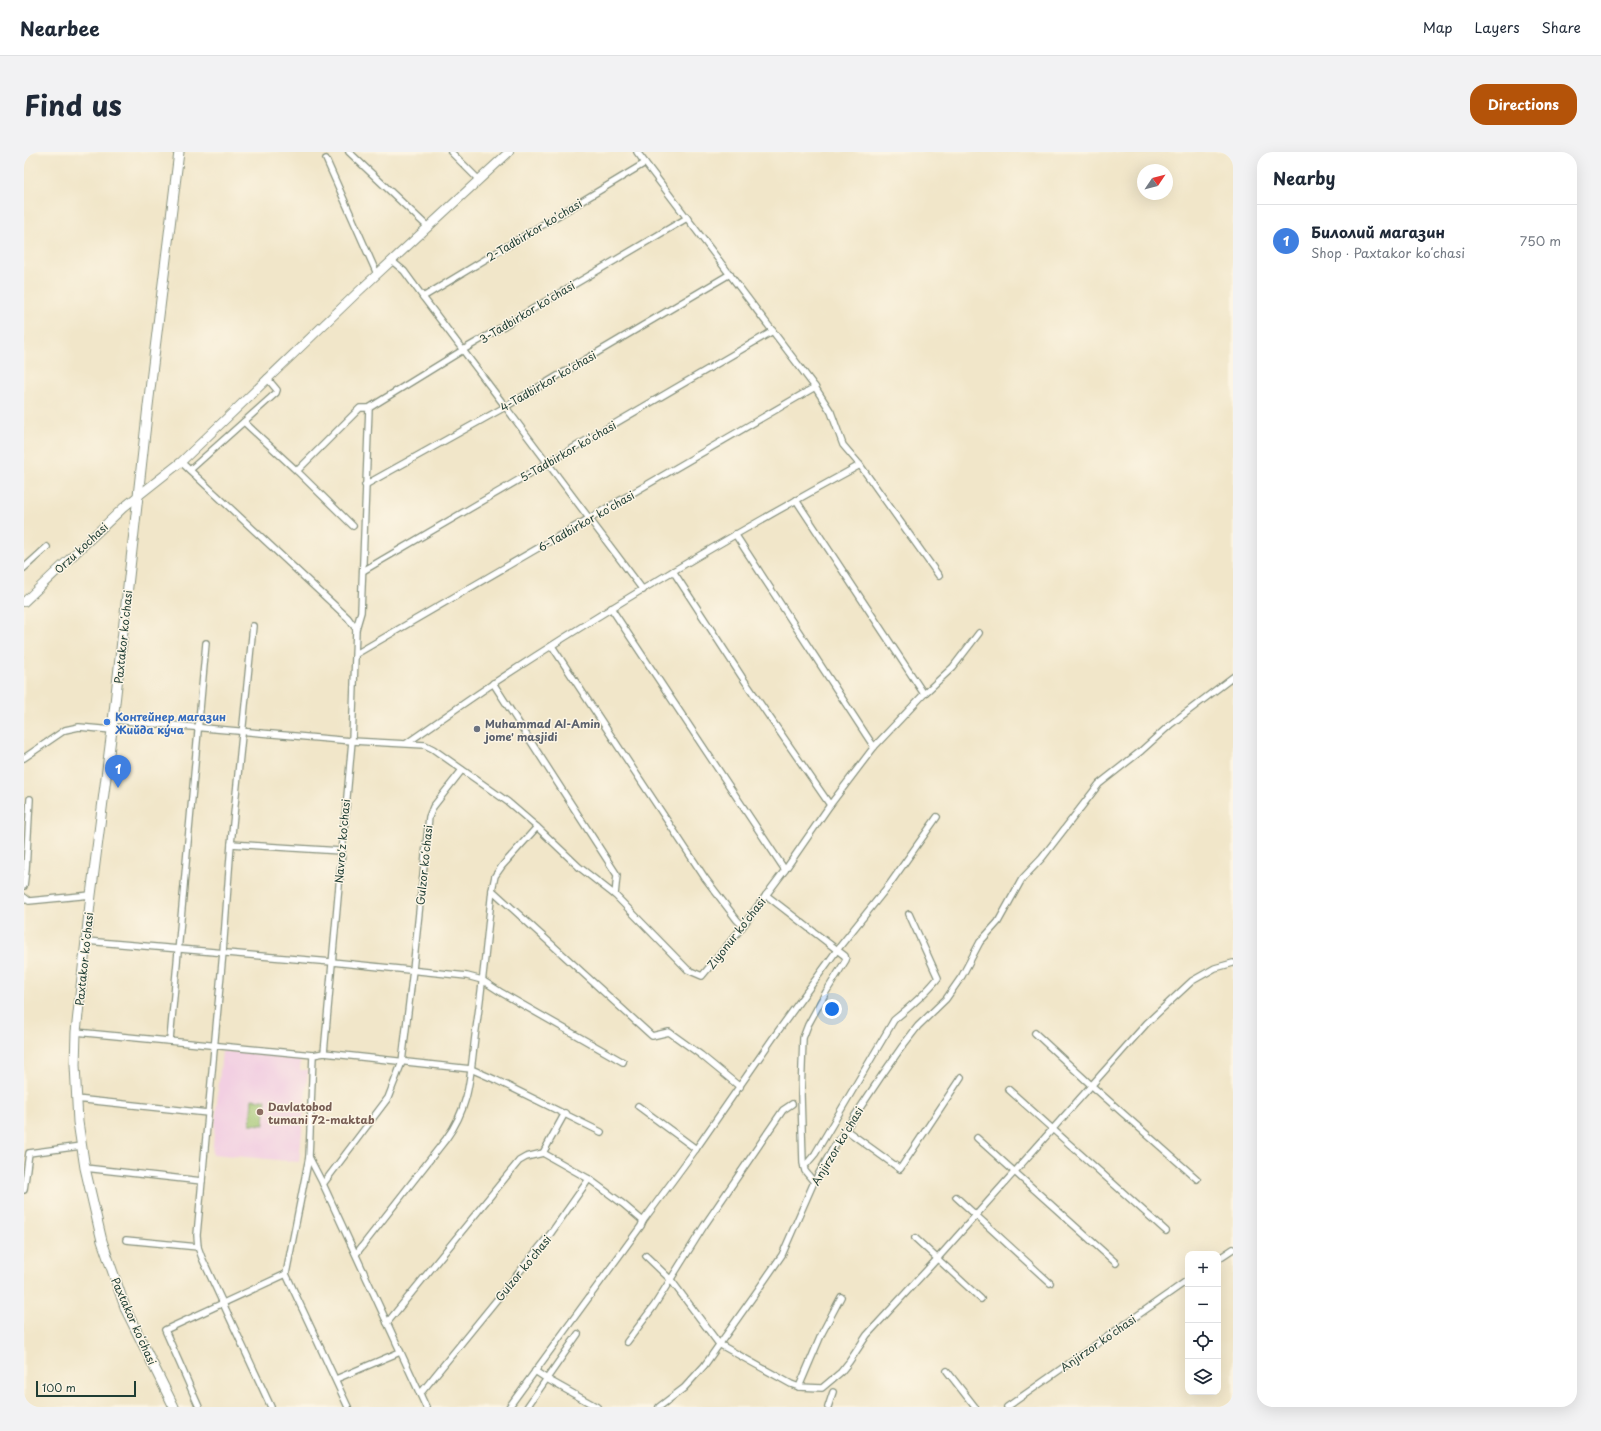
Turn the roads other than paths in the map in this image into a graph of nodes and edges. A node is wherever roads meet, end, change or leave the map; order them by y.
1 (179, 152) edge
2 (349, 152) edge
3 (451, 152) edge
4 (509, 152) edge
5 (637, 152) edge
6 (326, 159) dead end
7 (646, 163) junction
8 (479, 180) junction
9 (687, 218) junction
10 (428, 227) junction
11 (392, 261) junction
12 (378, 274) junction
13 (730, 274) junction
14 (424, 297) junction
15 (773, 331) junction
16 (463, 350) junction
17 (270, 381) junction
18 (816, 387) junction
19 (505, 407) junction
20 (369, 408) junction
21 (244, 422) junction
22 (181, 462) junction
23 (547, 463) junction
24 (860, 465) junction
25 (190, 470) junction
26 (297, 471) junction
27 (365, 485) junction
28 (139, 495) junction
29 (796, 500) junction
30 (590, 519) junction
31 (353, 526) dead end
32 (735, 534) junction
33 (47, 546) dead end
34 (24, 568) edge
35 (363, 571) junction
36 (673, 571) junction
37 (939, 576) dead end
38 (643, 590) junction
39 (24, 602) edge
40 (611, 608) junction
41 (253, 626) dead end
42 (356, 629) junction
43 (979, 633) dead end
44 (206, 643) dead end
45 (552, 646) junction
46 (356, 654) junction
47 (1233, 677) edge
48 (493, 683) junction
49 (924, 694) junction
50 (113, 725) junction
51 (198, 727) junction
52 (243, 731) junction
53 (352, 741) junction
54 (407, 744) junction
55 (874, 747) junction
56 (24, 758) edge
57 (462, 770) junction
58 (30, 799) dead end
59 (830, 805) junction
60 (937, 817) dead end
61 (537, 827) junction
62 (231, 844) junction
63 (341, 851) junction
64 (785, 870) junction
65 (24, 886) edge
66 (492, 890) junction
67 (91, 895) junction
68 (615, 895) junction
69 (766, 895) junction
70 (24, 897) edge
71 (909, 914) dead end
72 (742, 925) junction
73 (86, 941) junction
74 (178, 950) junction
75 (837, 950) junction
76 (223, 952) junction
77 (332, 962) junction
78 (1233, 963) edge
79 (413, 970) junction
80 (482, 980) junction
81 (76, 1032) junction
82 (1035, 1033) dead end
83 (170, 1040) junction
84 (214, 1045) junction
85 (324, 1053) junction
86 (314, 1055) junction
87 (402, 1062) junction
88 (623, 1062) dead end
89 (472, 1069) junction
90 (961, 1077) dead end
91 (1091, 1085) junction
92 (740, 1087) junction
93 (1008, 1089) dead end
94 (76, 1100) junction
95 (792, 1104) dead end
96 (638, 1106) dead end
97 (208, 1113) junction
98 (565, 1114) junction
99 (1052, 1128) junction
100 (846, 1130) junction
101 (601, 1132) dead end
102 (977, 1138) dead end
103 (81, 1146) junction
104 (696, 1149) junction
105 (26, 1153) edge
106 (543, 1153) junction
107 (309, 1157) junction
108 (804, 1167) junction
109 (84, 1168) junction
110 (1014, 1172) junction
111 (1197, 1179) dead end
112 (589, 1180) junction
113 (202, 1181) junction
114 (814, 1182) junction
115 (323, 1184) junction
116 (24, 1190) edge
117 (956, 1196) dead end
118 (976, 1215) junction
119 (643, 1221) junction
120 (1166, 1231) dead end
121 (914, 1238) dead end
122 (126, 1240) dead end
123 (198, 1247) junction
124 (1233, 1249) edge
125 (356, 1254) junction
126 (646, 1256) dead end
127 (1221, 1257) edge
128 (937, 1259) junction
129 (1116, 1263) dead end
130 (286, 1274) junction
131 (670, 1280) junction
132 (1185, 1282) edge
133 (1050, 1283) dead end
134 (841, 1297) dead end
135 (981, 1299) dead end
136 (224, 1303) junction
137 (387, 1323) junction
138 (578, 1334) dead end
139 (627, 1342) dead end
140 (719, 1344) junction
141 (400, 1352) junction
142 (536, 1371) junction
143 (947, 1371) dead end
144 (336, 1379) junction
145 (547, 1379) junction
146 (799, 1387) junction
147 (833, 1392) dead end
148 (420, 1394) junction
149 (174, 1407) edge
150 (199, 1407) edge
151 (271, 1407) edge
152 (348, 1407) edge
153 (426, 1407) edge
154 (509, 1407) edge
155 (527, 1407) edge
156 (597, 1407) edge
157 (659, 1407) edge
158 (828, 1407) edge
159 (975, 1407) edge
160 (1007, 1407) edge

1 - 28 main road, Paxtakor koʻchasi
2 - 10 street
3 - 8 street
4 - 8 main road, Orzu kochasi
5 - 7 street
6 - 12 street
7 - 9 street
7 - 14 street, 2-Tadbirkor koʻchasi
8 - 10 main road, Orzu kochasi
9 - 13 street
9 - 16 street, 3-Tadbirkor koʻchasi
10 - 11 main road, Orzu kochasi
11 - 12 main road, Orzu kochasi
11 - 14 street
12 - 17 main road, Orzu kochasi
13 - 15 street
13 - 19 street, 4-Tadbirkor koʻchasi
14 - 16 street
15 - 18 street
15 - 23 street, 5-Tadbirkor koʻchasi
16 - 19 street
16 - 20 street, 3-Tadbirkor koʻchasi
17 - 21 street
17 - 22 main road, Orzu kochasi
18 - 24 street
18 - 30 street, 6-Tadbirkor koʻchasi
19 - 23 street
19 - 27 street, 4-Tadbirkor koʻchasi
20 - 26 street, 3-Tadbirkor koʻchasi
20 - 27 street, Navro'z ko'chasi
21 - 25 street
21 - 26 street
22 - 25 street
22 - 28 main road, Orzu kochasi
23 - 30 street
23 - 35 street, 5-Tadbirkor koʻchasi
24 - 29 street
24 - 37 street
25 - 42 street
26 - 31 street
27 - 35 street, Navro'z ko'chasi
28 - 39 main road, Orzu kochasi
28 - 50 main road, Paxtakor koʻchasi
29 - 32 street
29 - 49 street
30 - 38 street
30 - 46 street, 6-Tadbirkor koʻchasi
32 - 36 street
32 - 55 street
33 - 34 street
35 - 42 street, Navro'z ko'chasi
36 - 38 street
36 - 59 street
38 - 40 street
40 - 45 street
40 - 64 street
41 - 52 street
42 - 46 street, Navro'z ko'chasi
43 - 49 street, Ziyonur koʻchasi
44 - 51 street
45 - 48 street
45 - 72 street
46 - 53 street, Navro'z ko'chasi
47 - 100 street, Anjirzor koʻchasi
48 - 54 street
48 - 68 street
49 - 55 street, Ziyonur koʻchasi
50 - 51 street, Ziyonur koʻchasi
50 - 56 street, Ziyonur koʻchasi
50 - 67 main road, Paxtakor koʻchasi
51 - 52 street, Ziyonur koʻchasi
51 - 74 street
52 - 53 street, Ziyonur koʻchasi
52 - 62 street
53 - 54 street, Ziyonur koʻchasi
53 - 63 street, Navro'z ko'chasi
54 - 57 street, Ziyonur koʻchasi
55 - 59 street, Ziyonur koʻchasi
57 - 61 street, Ziyonur koʻchasi
57 - 79 street, Gulzor koʻchasi
58 - 65 street
59 - 64 street, Ziyonur koʻchasi
60 - 75 street
61 - 66 street
61 - 68 street, Ziyonur koʻchasi
62 - 63 street
62 - 76 street
63 - 77 street, Navro'z ko'chasi
64 - 69 street, Ziyonur koʻchasi
66 - 80 street
66 - 92 street
67 - 70 street
67 - 73 main road, Paxtakor koʻchasi
68 - 72 street, Ziyonur koʻchasi
69 - 72 street, Ziyonur koʻchasi
69 - 75 street
71 - 108 street
73 - 74 street
73 - 81 main road, Paxtakor koʻchasi
74 - 76 street
74 - 83 street
75 - 92 street
75 - 108 street
76 - 77 street
76 - 84 street
77 - 79 street
77 - 85 street, Navro'z ko'chasi
78 - 91 street
79 - 80 street
79 - 87 street, Gulzor koʻchasi
80 - 88 street
80 - 89 street
81 - 83 street
81 - 94 main road, Paxtakor koʻchasi
82 - 91 street
83 - 84 street
84 - 86 street
84 - 97 street
85 - 86 street
85 - 87 street
86 - 107 street
87 - 89 street
87 - 115 street, Gulzor koʻchasi
89 - 98 street
89 - 125 street
90 - 100 street
91 - 99 street
91 - 111 street
92 - 104 street
93 - 99 street
94 - 97 street
94 - 103 main road, Paxtakor koʻchasi
95 - 131 street
96 - 104 street
97 - 113 street
98 - 101 street
98 - 106 street
99 - 110 street
99 - 120 street
100 - 114 street, Anjirzor koʻchasi
102 - 110 street
103 - 105 street
103 - 109 main road, Paxtakor koʻchasi
104 - 119 street
105 - 116 street
106 - 112 street
106 - 137 street
107 - 115 street
107 - 130 street
108 - 114 street
109 - 113 street
109 - 149 main road, Paxtakor koʻchasi
110 - 118 street
110 - 129 street
112 - 119 street
112 - 148 street, Gulzor koʻchasi
113 - 123 street
114 - 140 street, Anjirzor koʻchasi
115 - 125 street
117 - 118 street
118 - 128 street
118 - 133 street
119 - 142 street
121 - 128 street
122 - 123 street
123 - 136 street
124 - 127 street
125 - 137 street
126 - 131 street
128 - 135 street
128 - 146 street
130 - 136 street
130 - 144 street
131 - 139 street
131 - 140 street
132 - 160 street, Anjirzor koʻchasi
134 - 146 street
136 - 150 street
136 - 151 street
137 - 141 street
138 - 145 street
140 - 146 street
140 - 157 street, Anjirzor koʻchasi
141 - 144 street
141 - 148 street
142 - 145 street
142 - 154 street
143 - 159 street
144 - 152 street
145 - 155 street
145 - 156 street
147 - 158 street
148 - 153 street

